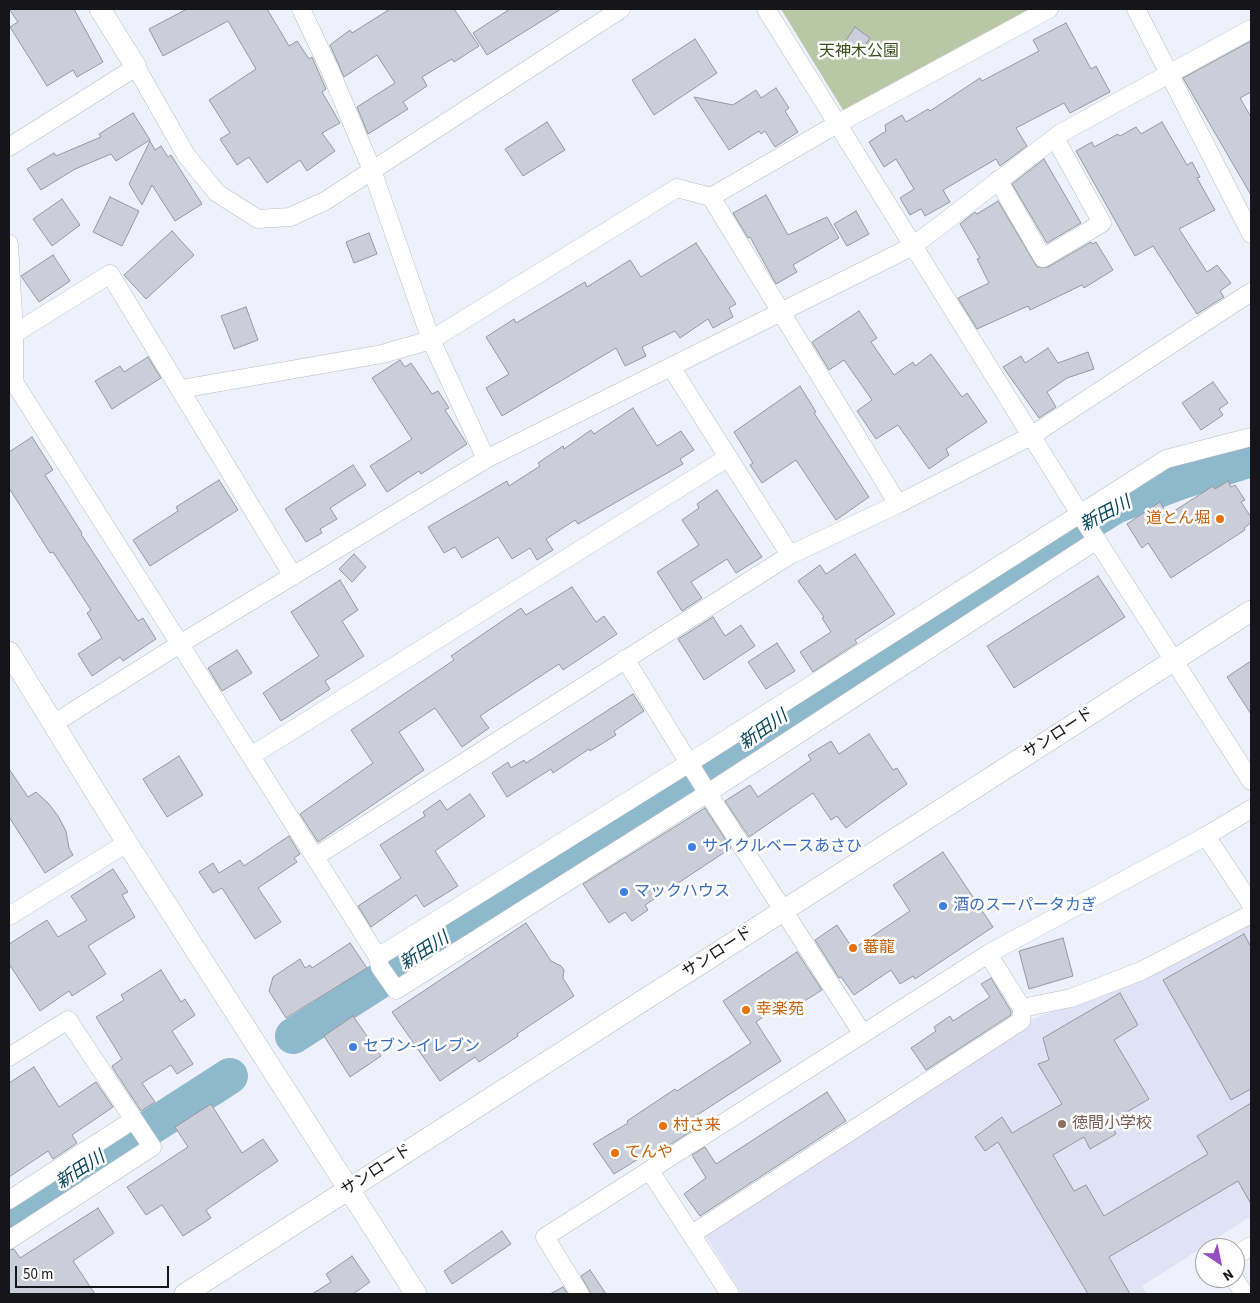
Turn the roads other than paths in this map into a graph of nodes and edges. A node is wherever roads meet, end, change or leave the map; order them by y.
1 (100, 9) edge
2 (621, 9) edge
3 (766, 9) edge
4 (1049, 9) edge
5 (1136, 9) edge
6 (305, 10) edge
7 (1251, 29) edge
8 (136, 67) junction
9 (1168, 72) junction
10 (837, 124) junction
11 (1054, 138) junction
12 (9, 147) edge
13 (372, 170) junction
14 (998, 180) junction
15 (711, 197) junction
16 (1251, 234) edge
17 (9, 244) edge
18 (913, 246) junction
19 (1251, 292) edge
20 (781, 312) junction
21 (11, 335) edge
22 (431, 340) junction
23 (670, 367) junction
24 (181, 389) junction
25 (1031, 436) junction
26 (1251, 437) edge
27 (727, 458) junction
28 (486, 459) junction
29 (898, 504) junction
30 (1088, 527) junction
31 (790, 555) junction
32 (293, 576) junction
33 (1251, 611) edge
34 (180, 644) junction
35 (9, 652) edge
36 (625, 660) junction
37 (1173, 661) junction
38 (54, 724) junction
39 (251, 756) junction
40 (698, 778) junction
41 (1251, 781) edge
42 (1251, 809) edge
43 (1206, 836) junction
44 (128, 842) junction
45 (315, 857) junction
46 (1251, 904) edge
47 (784, 911) junction
48 (1251, 914) edge
49 (9, 916) edge
50 (988, 954) junction
51 (379, 962) junction
52 (1022, 1008) junction
53 (862, 1033) junction
54 (9, 1057) edge
55 (139, 1130) junction
56 (650, 1171) junction
57 (348, 1190) junction
58 (9, 1200) edge
59 (692, 1234) junction
60 (9, 1240) edge
61 (185, 1294) edge
62 (416, 1294) edge
63 (580, 1294) edge
64 (730, 1294) edge

1 - 8 street
2 - 13 street
3 - 10 street
4 - 10 street
5 - 9 street
6 - 13 street
7 - 9 street
8 - 12 street
8 - 13 street
9 - 11 street
9 - 16 street
10 - 15 street
10 - 18 street
11 - 14 street
11 - 14 street
13 - 22 street
14 - 18 street
15 - 20 street
15 - 22 street
17 - 21 street
18 - 20 street
18 - 25 street
19 - 25 street
20 - 23 street
20 - 29 street
21 - 24 street
21 - 34 street
22 - 24 street
22 - 28 street
23 - 27 street
23 - 28 street
24 - 32 street
25 - 29 street
25 - 30 street
26 - 30 street
27 - 31 street
27 - 39 street
28 - 32 street
29 - 31 street
30 - 37 street
30 - 40 street
30 - 40 street
31 - 36 street
32 - 34 street
33 - 37 street, サンロード
34 - 38 street
34 - 39 street
35 - 38 street
36 - 40 street
36 - 45 street
37 - 41 street
37 - 47 street, サンロード
38 - 44 street
39 - 45 street
40 - 47 street
40 - 51 street
40 - 51 street
42 - 43 street
43 - 46 street
43 - 50 street
44 - 49 street
44 - 57 street
45 - 51 street
47 - 53 street
47 - 57 street, サンロード
48 - 52 street
50 - 52 street
50 - 53 street
52 - 59 street
53 - 56 street
54 - 55 street
55 - 58 street
55 - 60 street
56 - 59 street
56 - 63 street
57 - 61 street, サンロード
57 - 62 street
59 - 64 street

